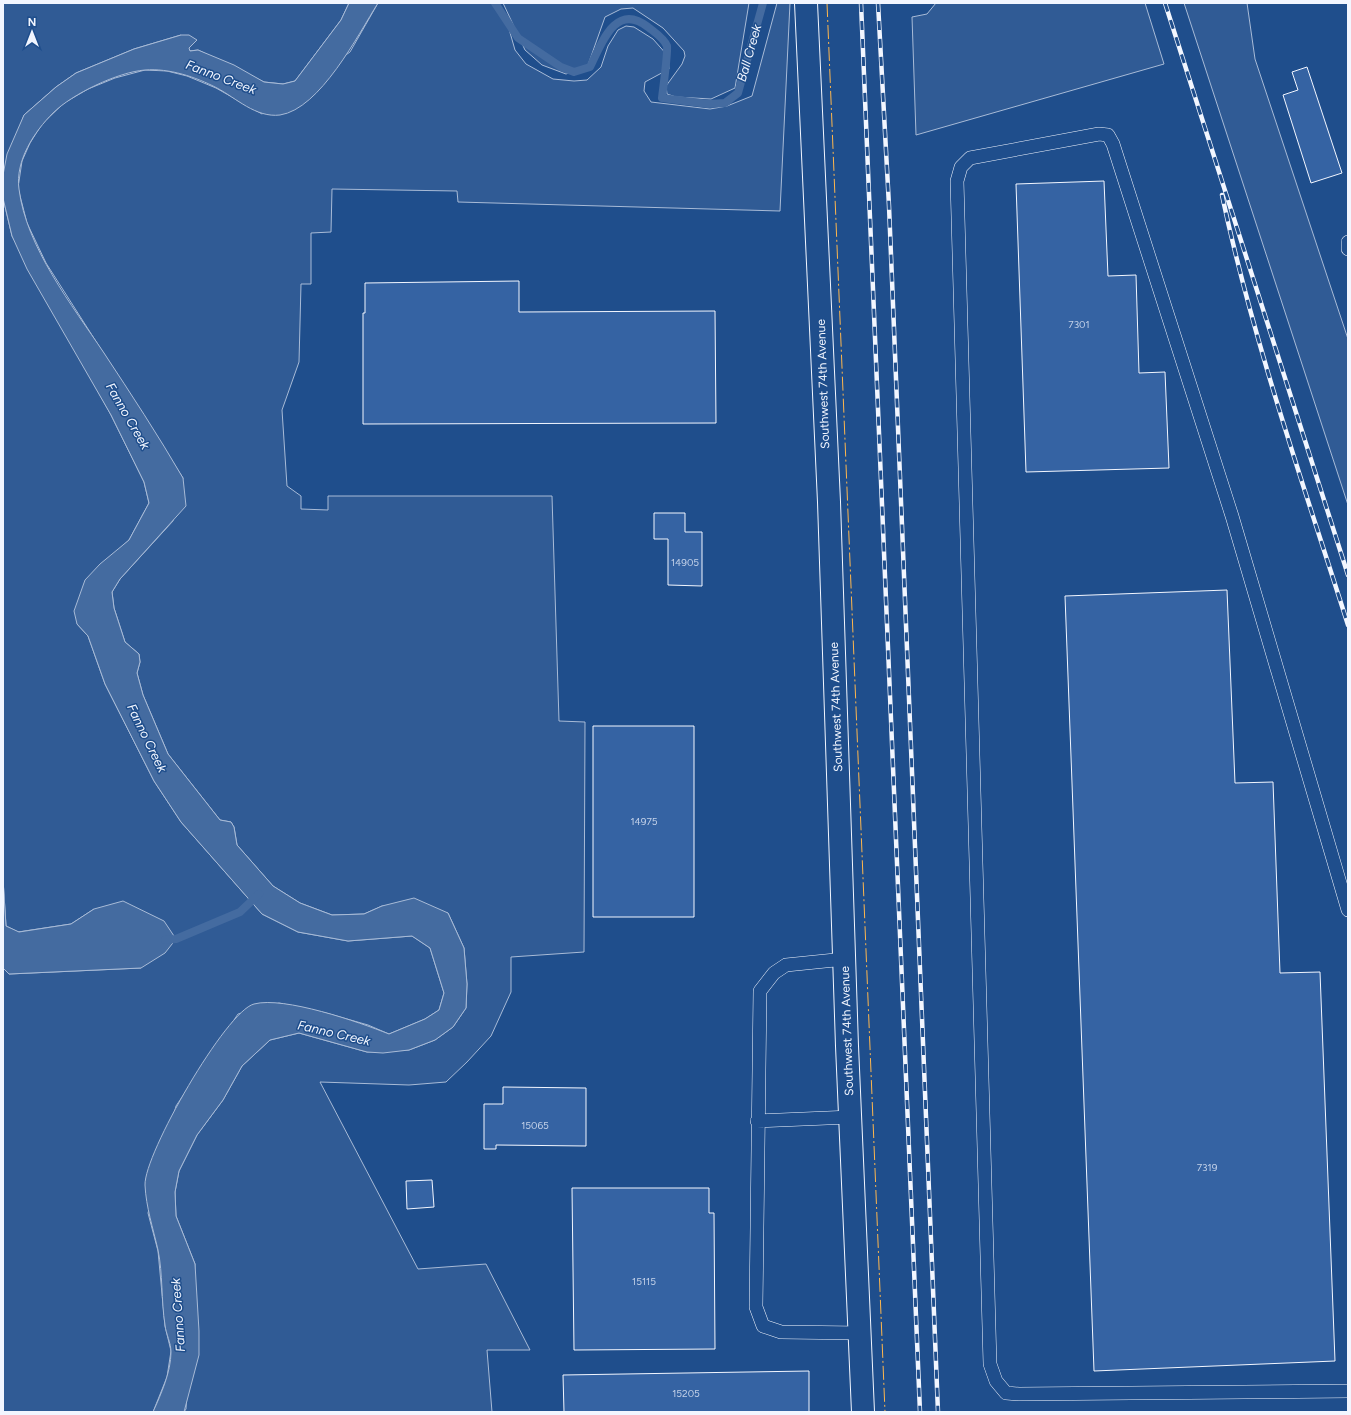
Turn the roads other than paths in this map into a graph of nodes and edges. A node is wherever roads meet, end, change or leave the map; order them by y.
1 (806, 3) edge
2 (1348, 242) edge
3 (1348, 249) edge
4 (1348, 910) edge
5 (845, 959) junction
6 (850, 1117) junction
7 (757, 1121) junction
8 (860, 1333) junction
9 (1348, 1391) edge
10 (863, 1412) edge

1 - 5 street, Southwest 74th Avenue
2 - 3 lane
4 - 9 lane
5 - 6 street, Southwest 74th Avenue
5 - 7 lane
6 - 7 lane
6 - 8 street, Southwest 74th Avenue
7 - 8 lane
8 - 10 street, Southwest 74th Avenue

